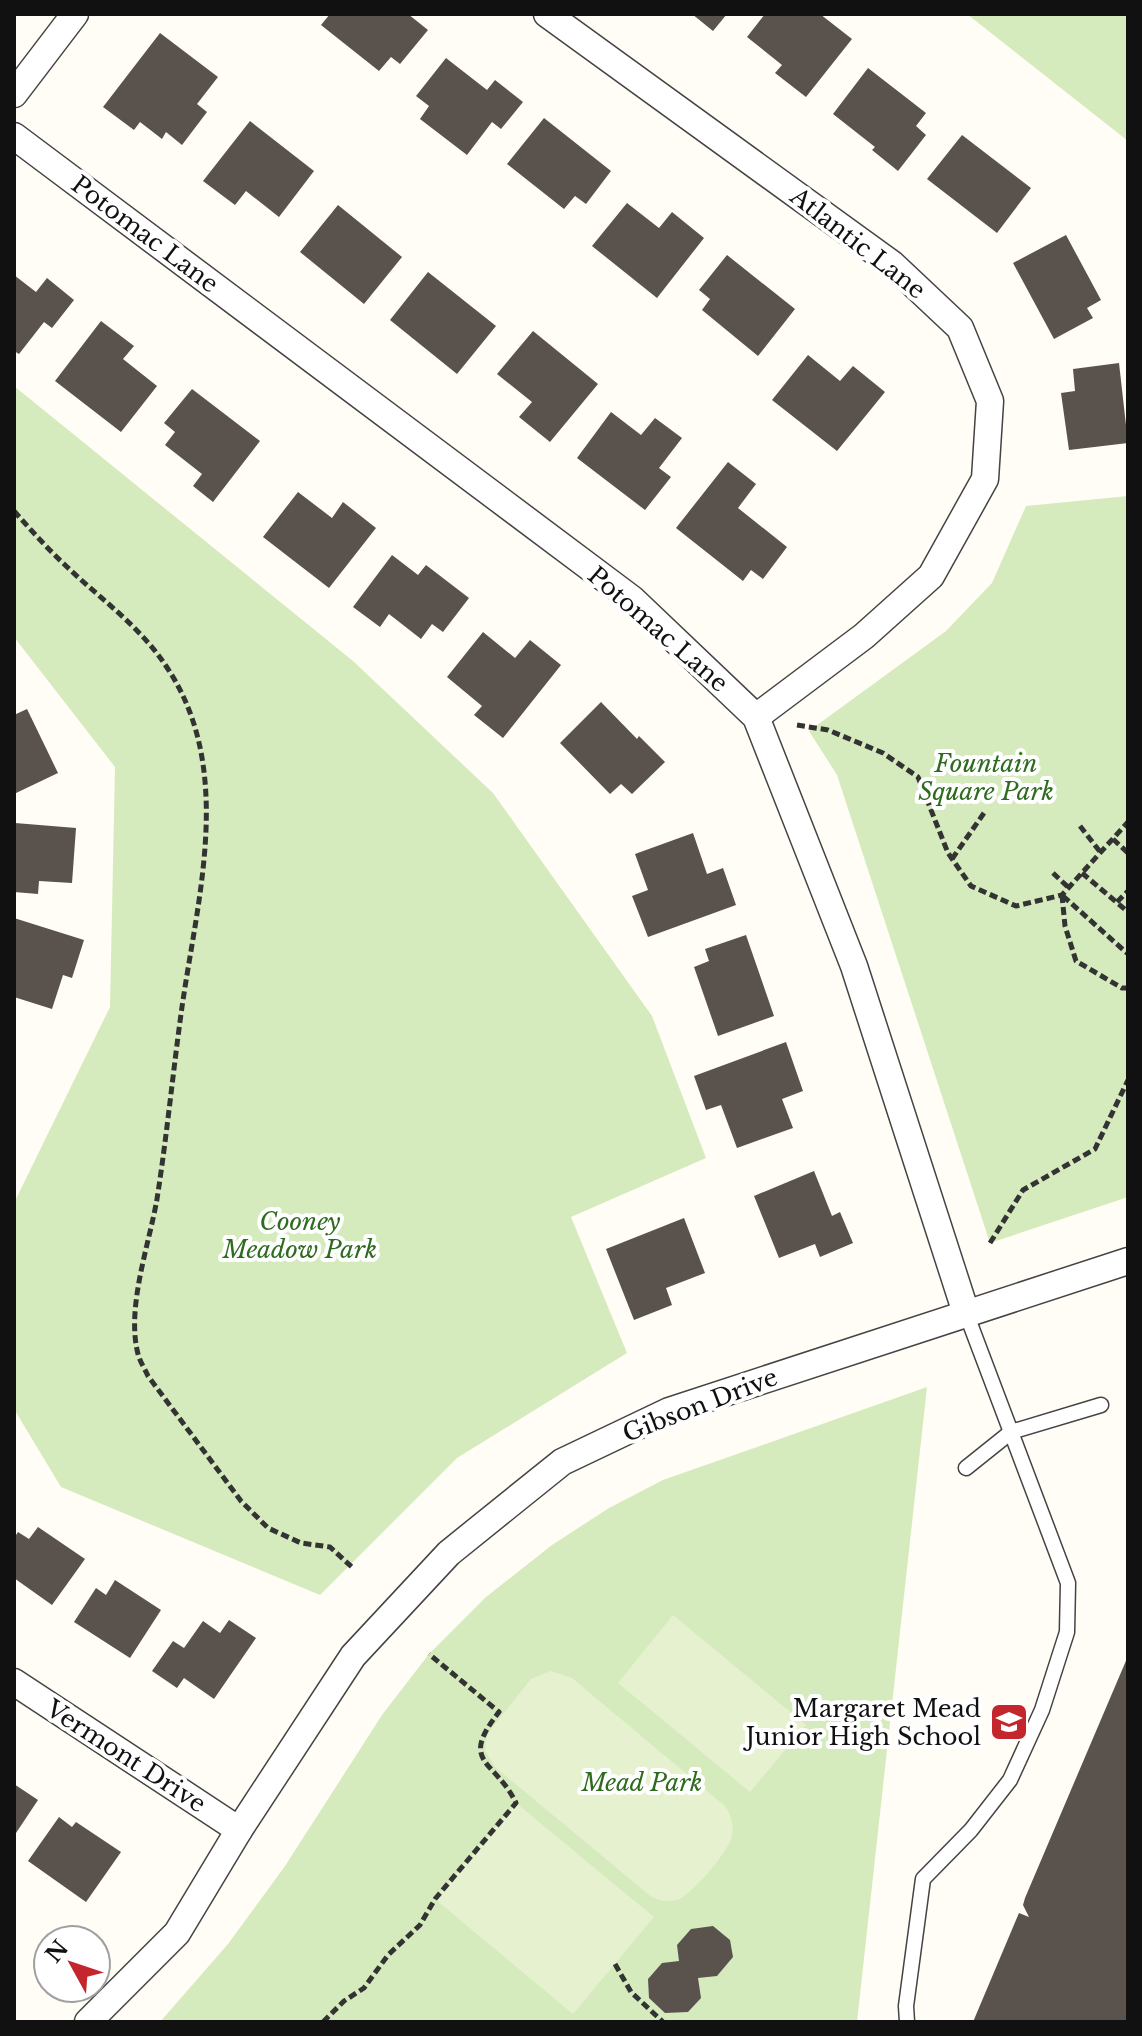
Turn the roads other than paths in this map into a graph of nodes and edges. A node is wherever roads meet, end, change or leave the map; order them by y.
1 (75, 14) edge
2 (547, 14) edge
3 (14, 94) edge
4 (14, 136) edge
5 (756, 717) junction
6 (1128, 1261) edge
7 (966, 1313) junction
8 (1101, 1405) dead end
9 (1011, 1432) junction
10 (966, 1468) dead end
11 (14, 1682) edge
12 (239, 1830) junction
13 (88, 2022) edge
14 (907, 2022) edge

1 - 3 street
2 - 5 street, Atlantic Lane
4 - 5 street, Potomac Lane
5 - 7 street, Potomac Lane
6 - 7 street, Gibson Drive
7 - 9 lane
7 - 12 street, Gibson Drive
8 - 9 lane
9 - 10 lane
9 - 14 lane
11 - 12 street, Vermont Drive
12 - 13 street, Gibson Drive

